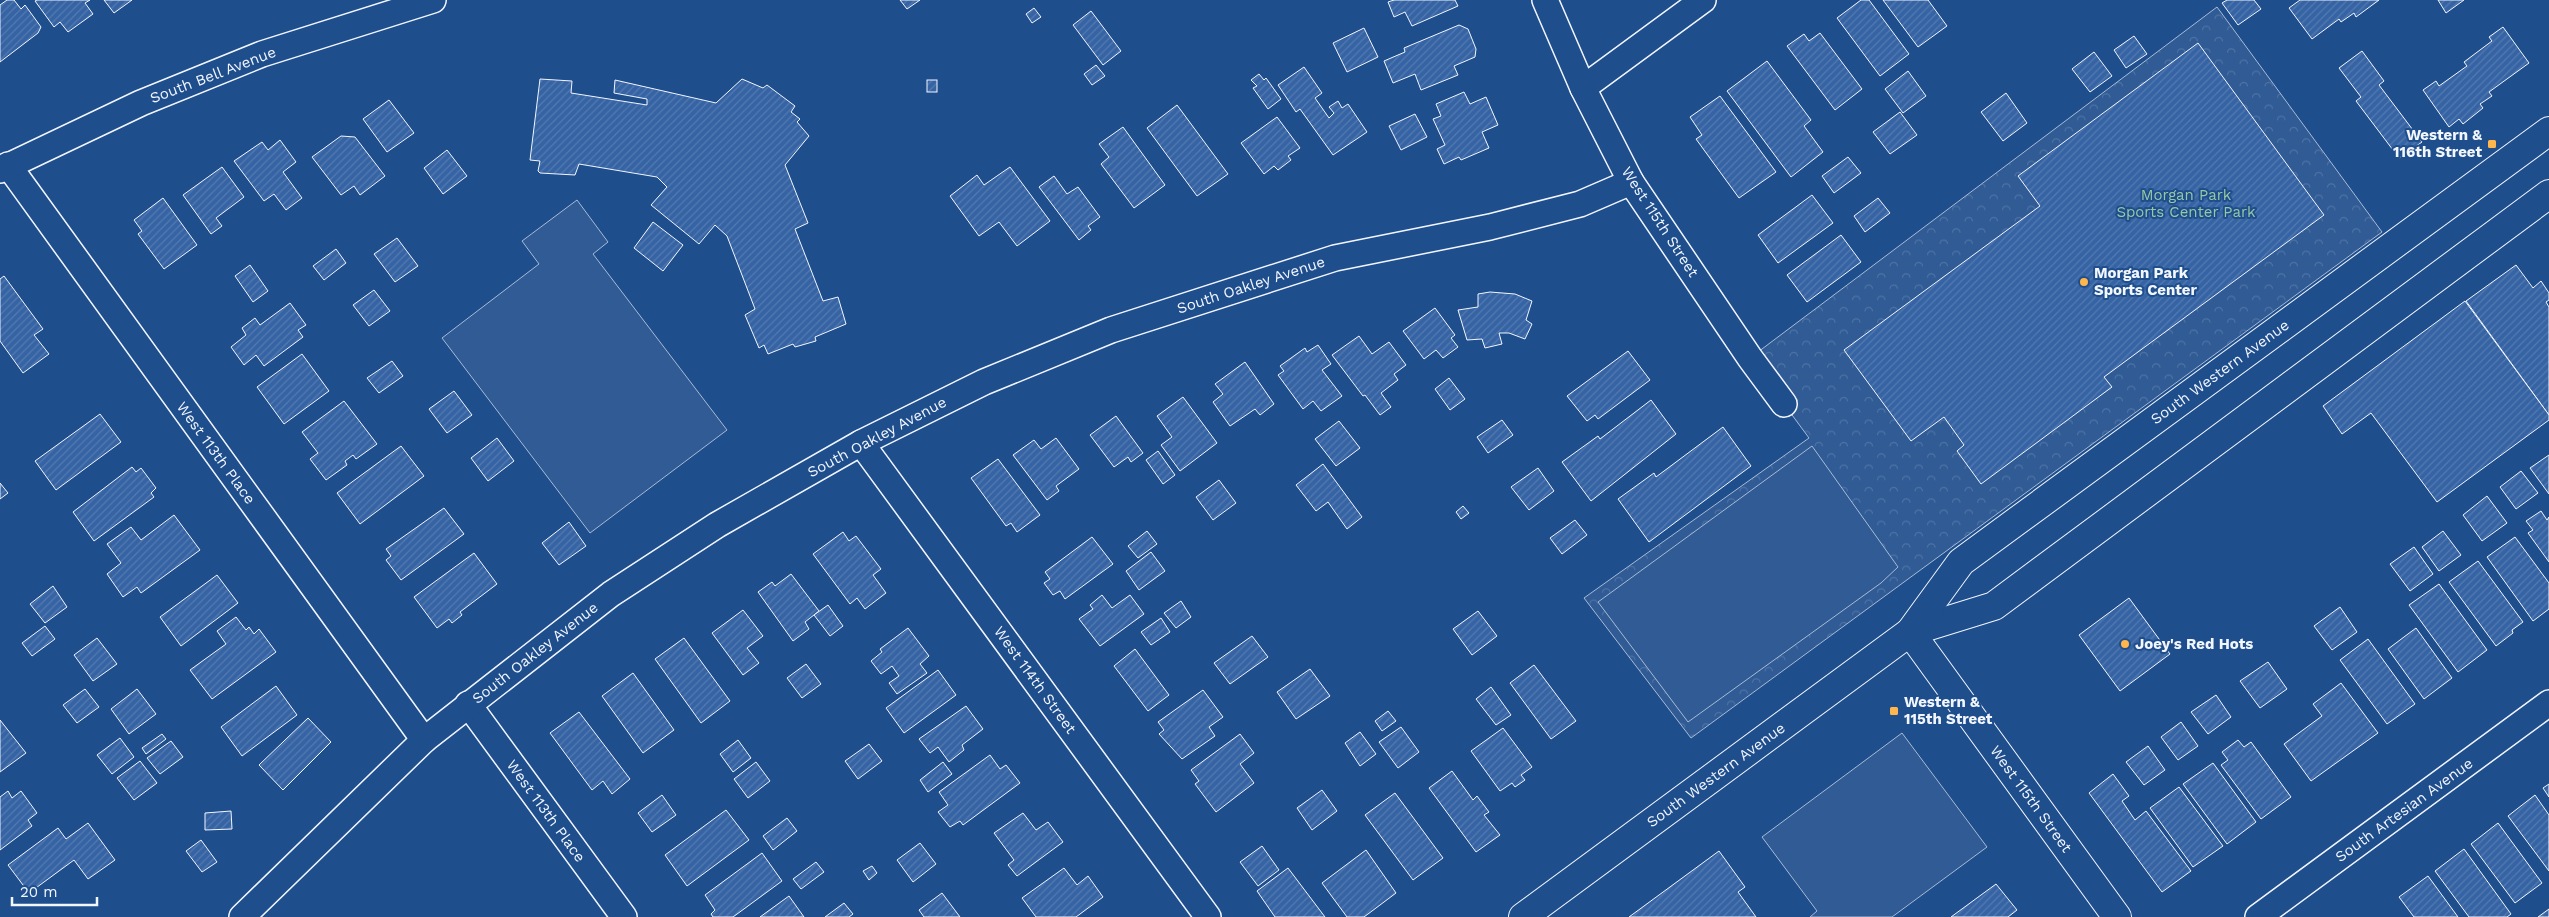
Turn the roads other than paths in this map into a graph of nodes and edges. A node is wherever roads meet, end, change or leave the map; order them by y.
1 (433, 0) edge
2 (1545, 0) edge
3 (1703, 0) edge
4 (1583, 88) junction
5 (2549, 131) edge
6 (4, 167) edge
7 (1631, 182) junction
8 (2549, 194) edge
9 (1784, 404) dead end
10 (861, 443) junction
11 (1910, 632) junction
12 (2549, 703) edge
13 (468, 704) junction
14 (424, 740) junction
15 (242, 917) edge
16 (624, 917) edge
17 (1208, 917) edge
18 (1523, 917) edge
19 (2117, 917) edge
20 (2258, 917) edge

1 - 6 street, South Bell Avenue
2 - 4 street, West 115th Street
3 - 4 street
4 - 7 street, West 115th Street
5 - 11 main road, South Western Avenue
6 - 14 street, West 113th Place
7 - 9 street, West 115th Street
7 - 10 street, South Oakley Avenue
8 - 11 main road, South Western Avenue
10 - 13 street, South Oakley Avenue
10 - 17 street, West 114th Street
11 - 18 main road, South Western Avenue
11 - 19 main road, West 115th Street
12 - 20 street, South Artesian Avenue
13 - 14 street, South Oakley Avenue
13 - 16 street, West 113th Place
14 - 15 street, South Oakley Avenue

